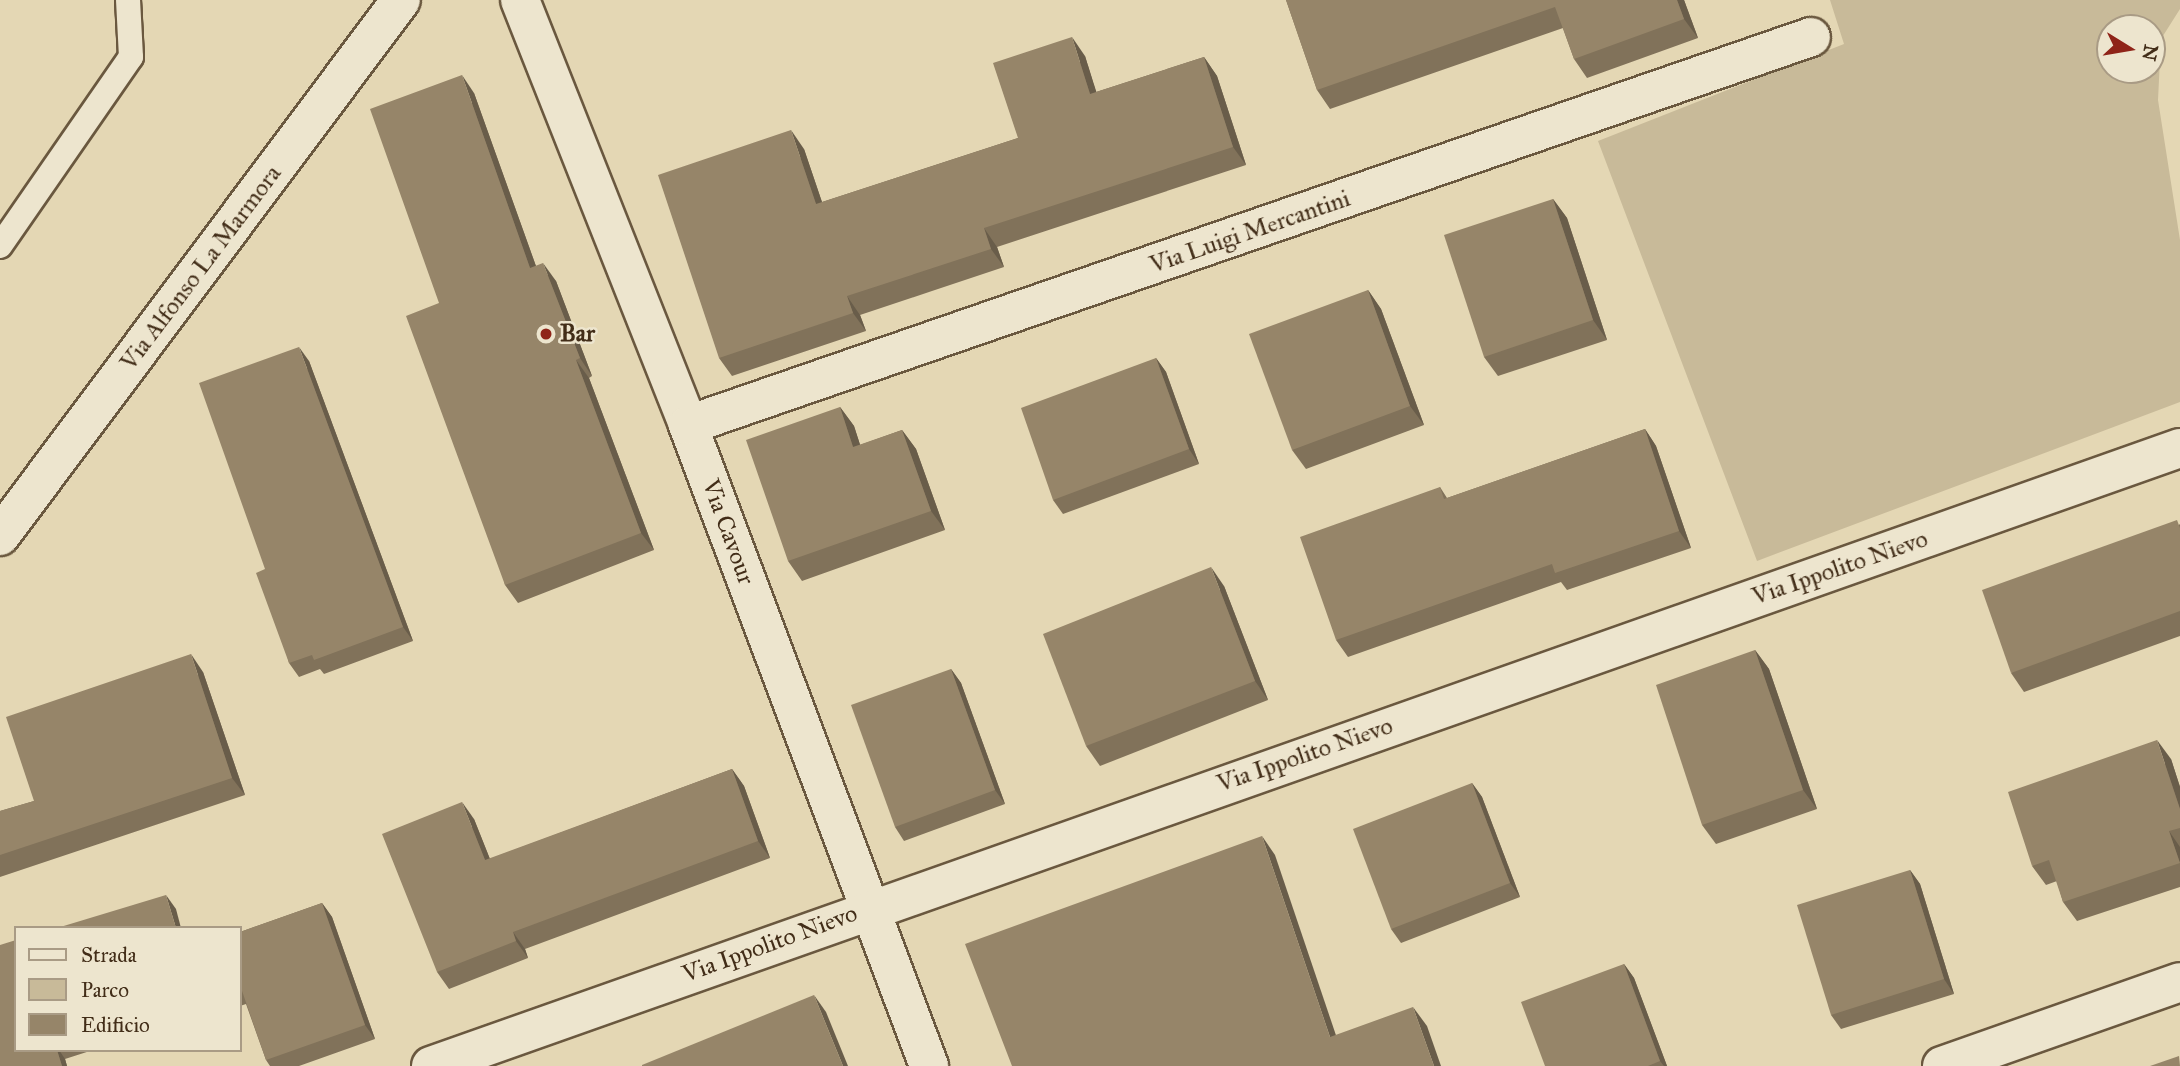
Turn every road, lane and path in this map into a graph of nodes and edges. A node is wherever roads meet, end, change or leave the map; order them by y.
1 (128, 0) edge
2 (401, 0) edge
3 (520, 0) edge
4 (1811, 37) dead end
5 (0, 246) edge
6 (688, 425) junction
7 (2180, 449) edge
8 (0, 536) edge
9 (867, 909) junction
10 (2180, 982) edge
11 (431, 1066) edge
12 (929, 1066) edge
13 (1942, 1066) edge

1 - 5 lane
2 - 8 street, Via Alfonso La Marmora
3 - 6 street, Via Cavour
4 - 6 street, Via Luigi Mercantini
6 - 9 street, Via Cavour
7 - 9 street, Via Ippolito Nievo
9 - 11 street, Via Ippolito Nievo
9 - 12 street, Via Cavour
10 - 13 street

